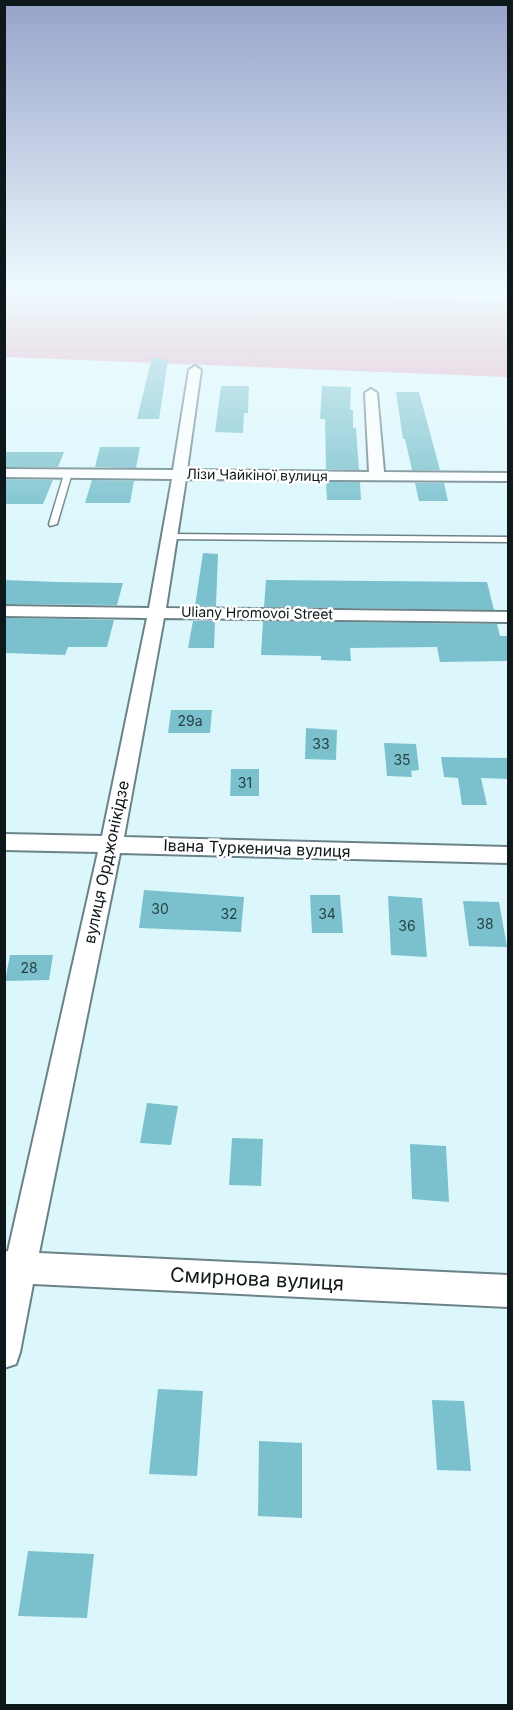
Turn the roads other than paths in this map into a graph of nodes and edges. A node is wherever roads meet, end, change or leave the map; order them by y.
1 (195, 370) dead end
2 (371, 393) dead end
3 (4, 472) edge
4 (68, 473) junction
5 (181, 474) junction
6 (377, 476) junction
7 (508, 477) edge
8 (52, 524) dead end
9 (170, 537) junction
10 (508, 540) edge
11 (4, 611) edge
12 (157, 612) junction
13 (508, 616) edge
14 (4, 842) edge
15 (111, 844) junction
16 (508, 855) edge
17 (12, 1267) edge
18 (508, 1292) edge
19 (4, 1352) edge

1 - 5 street, вулиця Орджонікідзе
2 - 6 street
3 - 4 street, Лізи Чайкіної вулиця
4 - 5 street, Лізи Чайкіної вулиця
4 - 8 lane
5 - 6 street, Лізи Чайкіної вулиця
5 - 9 street, вулиця Орджонікідзе
6 - 7 street, Лізи Чайкіної вулиця
9 - 10 lane
9 - 12 street, вулиця Орджонікідзе
11 - 12 street, Uliany Hromovoi Street
12 - 13 street, Uliany Hromovoi Street
12 - 15 street, вулиця Орджонікідзе
14 - 15 street, Івана Туркенича вулиця
15 - 16 street, Івана Туркенича вулиця
15 - 17 street, вулиця Орджонікідзе
17 - 18 street, Смирнова вулиця
17 - 19 street, вулиця Орджонікідзе

